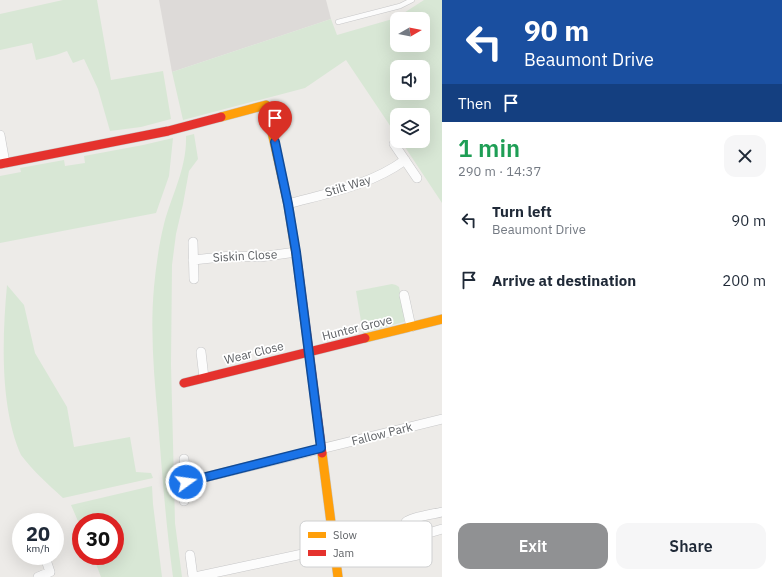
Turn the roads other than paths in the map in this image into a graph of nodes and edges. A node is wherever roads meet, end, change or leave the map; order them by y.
1 (412, 0) edge
2 (338, 22) dead end
3 (0, 135) edge
4 (397, 148) edge
5 (405, 160) junction
6 (2, 164) edge
7 (417, 178) dead end
8 (288, 204) junction
9 (194, 242) dead end
10 (296, 252) junction
11 (193, 260) junction
12 (194, 279) dead end
13 (404, 295) dead end
14 (442, 319) edge
15 (411, 327) junction
16 (201, 352) dead end
17 (309, 352) junction
18 (204, 378) junction
19 (184, 383) dead end
20 (442, 419) edge
21 (321, 448) junction
22 (184, 459) dead end
23 (186, 482) junction
24 (184, 500) dead end
25 (442, 512) edge
26 (331, 521) edge
27 (408, 521) edge
28 (442, 529) edge
29 (432, 532) edge
30 (300, 554) edge
31 (190, 555) dead end
32 (48, 565) edge
33 (337, 567) edge
34 (38, 577) edge
35 (194, 577) edge
36 (338, 577) edge

1 - 2 lane
3 - 6 street
4 - 5 street
5 - 7 street
5 - 8 street, Stilt Way
6 - 8 street
8 - 10 street
9 - 11 street
10 - 11 street, Siskin Close
10 - 17 street
11 - 12 street
13 - 15 street, Hunter Grove
14 - 15 street, Hunter Grove
15 - 17 street, Hunter Grove
16 - 18 street
17 - 18 street, Wear Close
17 - 21 street
18 - 19 street, Wear Close
20 - 21 street, Fallow Park
21 - 23 street, Fallow Park
21 - 26 street
22 - 23 street
23 - 24 street
25 - 27 street
28 - 29 street
30 - 35 street
31 - 35 street
32 - 34 street
33 - 36 street

